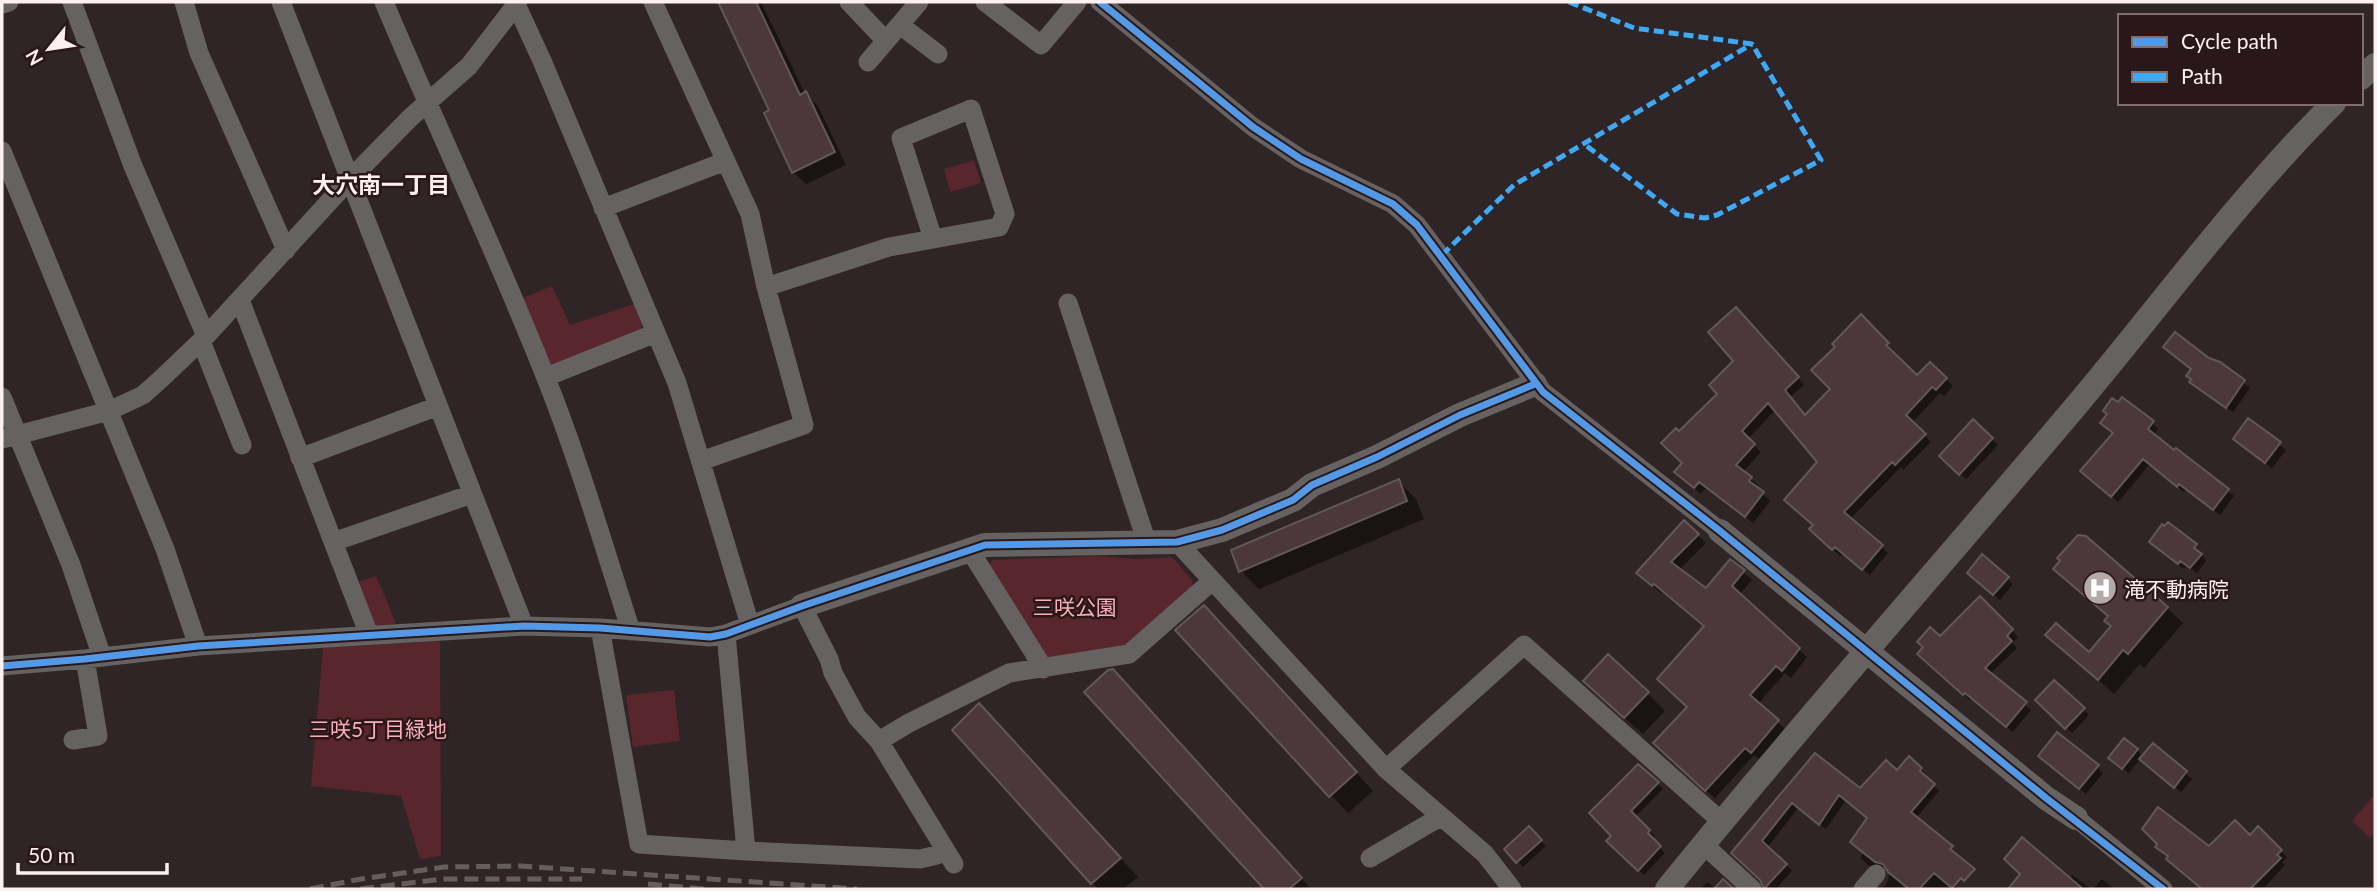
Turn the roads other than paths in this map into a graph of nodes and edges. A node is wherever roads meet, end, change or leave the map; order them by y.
1 (9, 2) edge
2 (72, 2) edge
3 (184, 2) edge
4 (281, 2) edge
5 (384, 2) edge
6 (653, 2) edge
7 (849, 2) edge
8 (919, 2) edge
9 (985, 2) edge
10 (1077, 2) edge
11 (1100, 2) edge
12 (516, 3) edge
13 (2, 4) edge
14 (900, 25) junction
15 (886, 41) junction
16 (938, 54) dead end
17 (868, 62) dead end
18 (427, 104) junction
19 (2331, 105) edge
20 (2, 151) edge
21 (726, 161) junction
22 (350, 179) junction
23 (603, 208) junction
24 (933, 239) junction
25 (286, 250) junction
26 (766, 287) junction
27 (240, 300) junction
28 (1068, 303) dead end
29 (656, 333) junction
30 (204, 339) junction
31 (546, 377) junction
32 (1535, 384) junction
33 (2, 397) edge
34 (438, 406) junction
35 (109, 411) junction
36 (10, 437) edge
37 (242, 445) dead end
38 (300, 458) junction
39 (701, 461) junction
40 (472, 494) junction
41 (1720, 531) joint
42 (333, 541) junction
43 (1177, 542) junction
44 (1147, 543) junction
45 (969, 549) junction
46 (1212, 580) junction
47 (802, 606) junction
48 (750, 625) junction
49 (524, 626) junction
50 (600, 628) junction
51 (631, 631) junction
52 (726, 634) junction
53 (369, 635) junction
54 (198, 646) junction
55 (1866, 650) junction
56 (93, 658) junction
57 (3, 661) edge
58 (1044, 669) junction
59 (73, 740) dead end
60 (879, 741) junction
61 (1386, 769) junction
62 (1440, 817) junction
63 (2076, 818) joint
64 (1722, 822) junction
65 (1703, 844) junction
66 (746, 851) junction
67 (1370, 858) dead end
68 (1512, 889) edge
69 (1667, 889) edge
70 (1752, 889) edge
71 (2163, 889) edge

1 - 13 street
2 - 30 street
3 - 25 street
4 - 22 street
5 - 18 street
6 - 21 street
7 - 15 street
8 - 14 street
9 - 10 street
11 - 32 street
12 - 18 street
12 - 23 street
14 - 15 street
14 - 16 street
15 - 17 street
18 - 22 street
18 - 31 street
19 - 55 street
20 - 35 street
21 - 23 street
21 - 26 street
22 - 25 street
22 - 34 street
23 - 29 street
24 - 24 street
24 - 26 street
25 - 27 street
26 - 39 street
27 - 30 street
27 - 38 street
28 - 44 street
29 - 31 street
29 - 39 street
30 - 35 street
30 - 37 street
31 - 51 street
32 - 41 street
32 - 43 street
33 - 36 street
34 - 38 street
34 - 40 street
35 - 36 street
35 - 54 street
36 - 56 street
38 - 42 street
39 - 48 street
40 - 42 street
40 - 49 street
41 - 55 street
42 - 53 street
43 - 44 street
43 - 46 street
44 - 45 street
45 - 47 street
45 - 58 street
46 - 58 street
46 - 61 street
47 - 48 street
47 - 60 street
48 - 52 street
49 - 50 street
49 - 53 street
50 - 51 street
50 - 66 street
51 - 52 street
52 - 66 street
53 - 54 street
54 - 56 street
55 - 63 street
55 - 64 street
56 - 57 street
56 - 59 street
58 - 60 street
60 - 66 street
61 - 62 street
61 - 64 street
62 - 67 street
62 - 68 street
63 - 71 street
64 - 65 street
65 - 69 street
65 - 70 street

